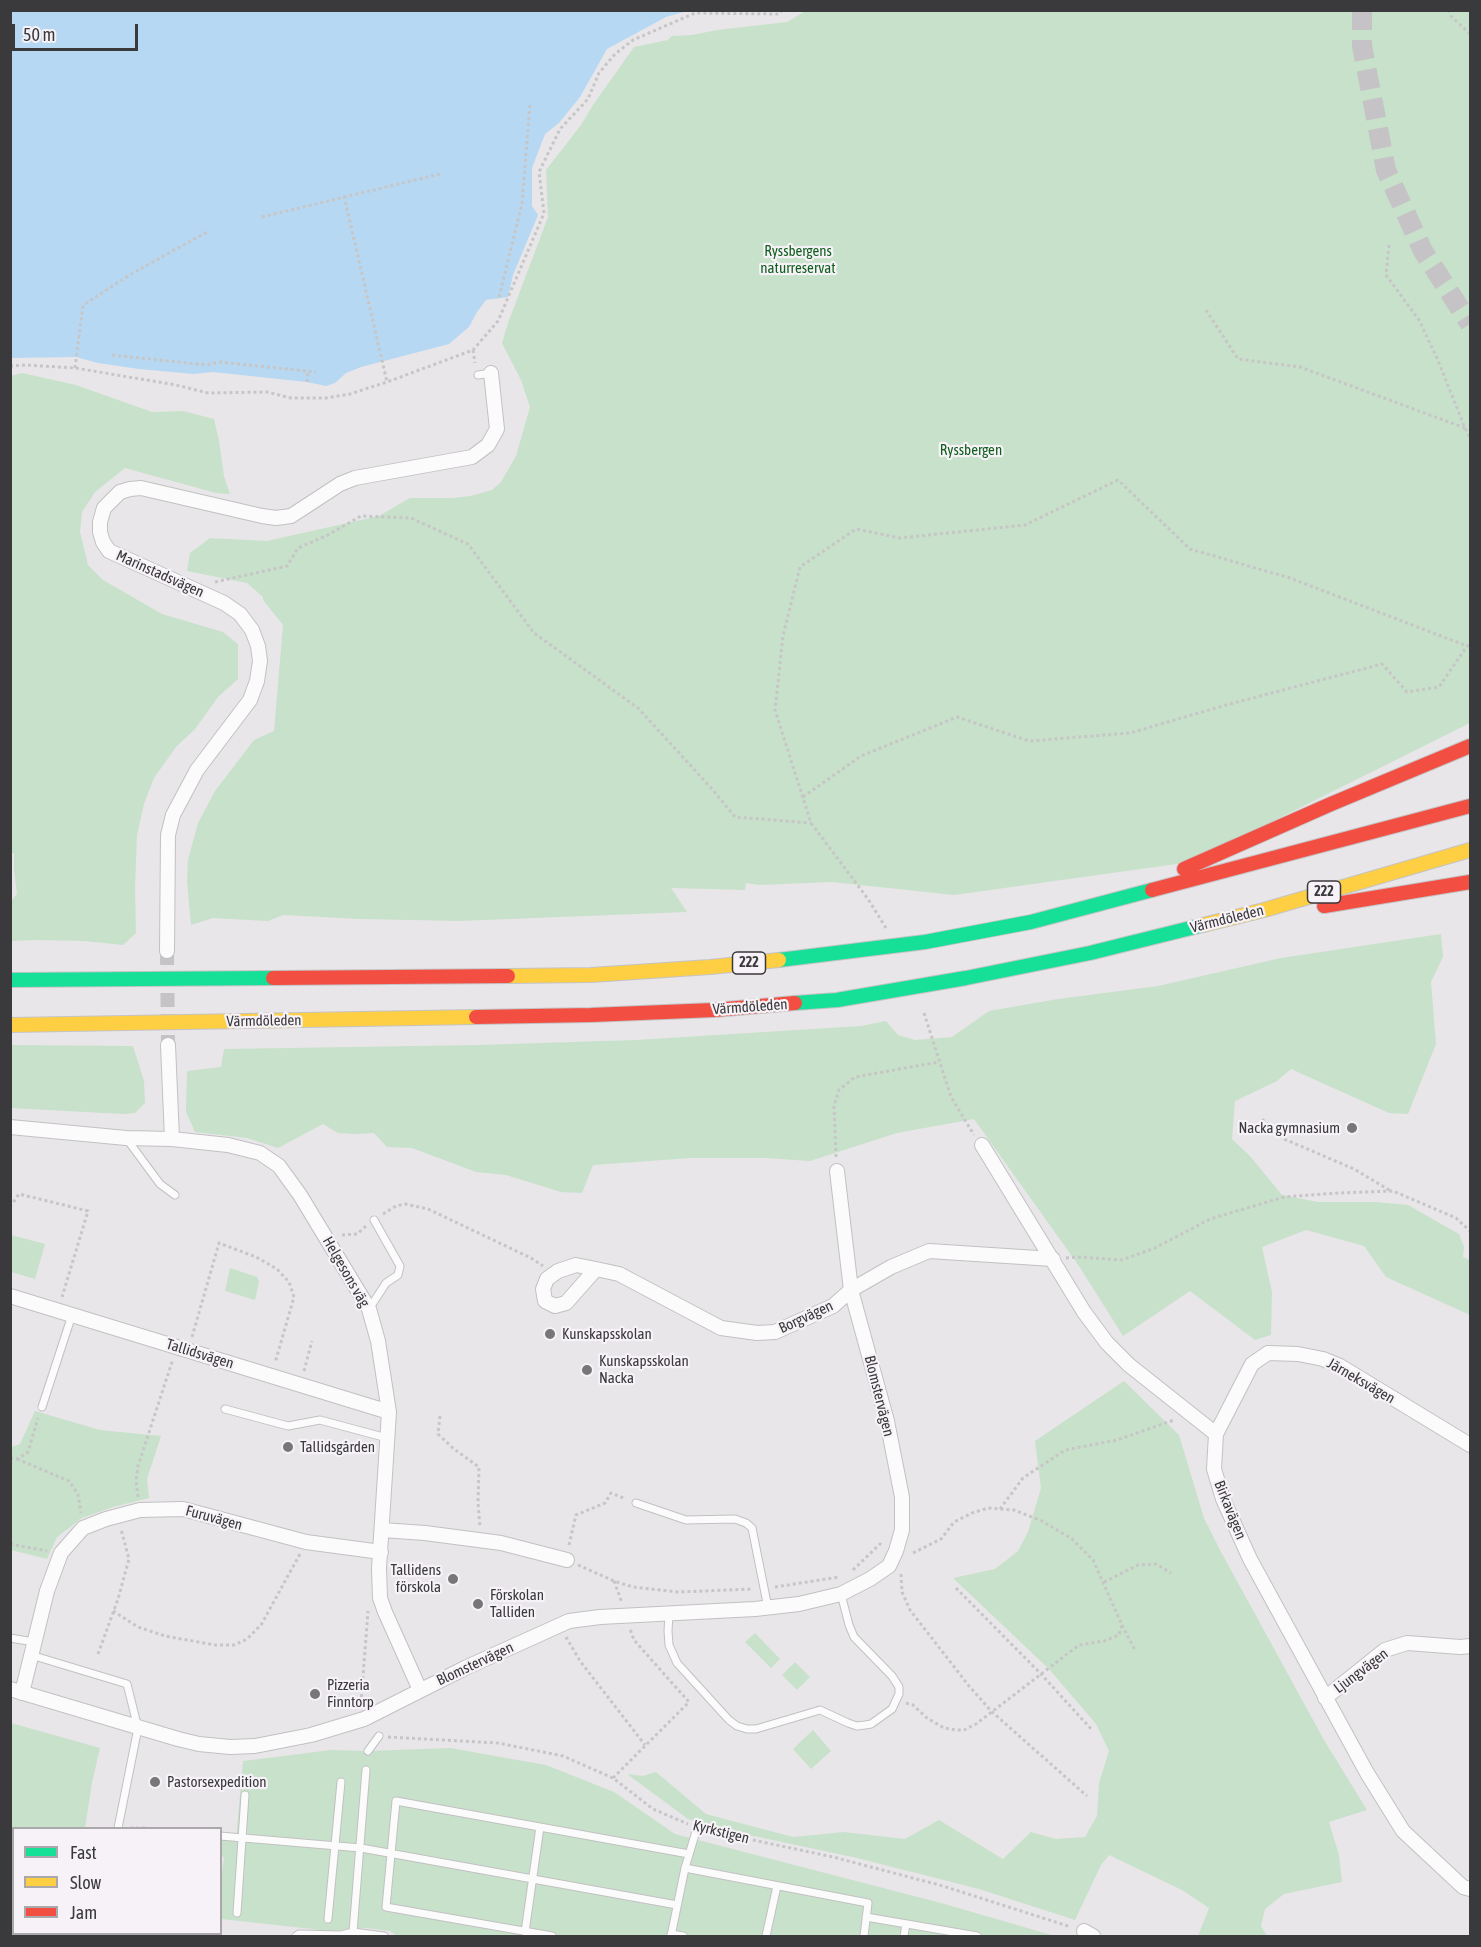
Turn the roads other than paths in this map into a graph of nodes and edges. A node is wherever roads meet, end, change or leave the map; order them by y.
1 (484, 374) dead end
2 (1470, 746) edge
3 (1470, 806) edge
4 (1470, 850) edge
5 (1470, 882) edge
6 (1111, 900) junction
7 (1176, 932) junction
8 (166, 951) tunnel mouth
9 (10, 980) edge
10 (10, 1025) edge
11 (168, 1046) tunnel mouth
12 (10, 1127) edge
13 (126, 1138) junction
14 (172, 1139) junction
15 (982, 1145) road end
16 (837, 1171) road end
17 (175, 1195) dead end
18 (374, 1220) road end
19 (1053, 1258) junction
20 (596, 1269) junction
21 (851, 1290) junction
22 (10, 1296) edge
23 (369, 1309) junction
24 (72, 1315) junction
25 (42, 1407) road end
26 (225, 1409) dead end
27 (389, 1412) junction
28 (1216, 1434) junction
29 (387, 1438) junction
30 (1470, 1445) edge
31 (636, 1503) dead end
32 (382, 1530) junction
33 (381, 1552) junction
34 (567, 1560) road end
35 (842, 1594) junction
36 (768, 1608) junction
37 (669, 1614) junction
38 (10, 1638) edge
39 (1470, 1646) edge
40 (33, 1648) junction
41 (420, 1690) junction
42 (16, 1691) edge
43 (1325, 1698) junction
44 (138, 1728) junction
45 (379, 1736) road end
46 (368, 1751) dead end
47 (366, 1770) dead end
48 (341, 1782) dead end
49 (245, 1795) dead end
50 (118, 1827) edge
51 (540, 1827) junction
52 (697, 1828) road end
53 (222, 1836) edge
54 (241, 1837) junction
55 (335, 1846) junction
56 (361, 1848) junction
57 (391, 1854) junction
58 (689, 1854) junction
59 (685, 1868) junction
60 (533, 1879) junction
61 (777, 1886) junction
62 (1470, 1889) edge
63 (677, 1905) junction
64 (237, 1913) dead end
65 (866, 1917) junction
66 (328, 1919) dead end
67 (906, 1924) junction
68 (352, 1932) junction
69 (525, 1932) junction
70 (671, 1935) edge
71 (296, 1936) edge
72 (340, 1936) edge
73 (384, 1936) edge
74 (533, 1936) edge
75 (552, 1936) edge
76 (684, 1936) edge
77 (766, 1936) edge
78 (864, 1936) edge
79 (904, 1936) edge
80 (977, 1936) edge

1 - 8 street, Marinstadsvägen
2 - 6 highway
3 - 6 highway, 222
4 - 7 highway, Värmdöleden / 222
5 - 7 highway
6 - 9 highway, 222
7 - 10 highway, Värmdöleden / 222
11 - 14 street
12 - 13 street, Helgesons väg
13 - 14 street, Helgesons väg
13 - 17 lane
14 - 23 street, Helgesons väg
15 - 19 street
16 - 21 street, Blomstervägen
18 - 23 lane
19 - 21 street, Borgvägen
19 - 28 street
20 - 20 street, Borgvägen
20 - 21 street, Borgvägen
21 - 35 street, Blomstervägen
22 - 24 street, Tallidsvägen
23 - 27 street, Helgesons väg
24 - 25 lane
24 - 27 street, Tallidsvägen
26 - 29 lane
27 - 29 street, Helgesons väg
28 - 30 street, Järneksvägen
28 - 43 street, Birkavägen
29 - 32 street, Helgesons väg
31 - 36 lane
32 - 33 street, Helgesons väg
32 - 34 street
33 - 40 street, Furuvägen
33 - 41 street, Helgesons väg
35 - 36 street, Blomstervägen
35 - 37 lane
36 - 37 street, Blomstervägen
37 - 41 street, Blomstervägen
38 - 40 lane
39 - 43 street, Ljungvägen
40 - 42 street, Furuvägen
40 - 44 lane
41 - 44 street, Blomstervägen
42 - 44 street, Blomstervägen
43 - 62 street, Birkavägen
44 - 50 lane
45 - 46 lane
47 - 56 lane
48 - 55 lane
49 - 54 lane
51 - 57 lane
51 - 58 lane
51 - 60 lane
52 - 58 lane
53 - 54 lane
54 - 55 lane
54 - 64 lane
55 - 56 lane
55 - 66 lane
56 - 57 lane
56 - 68 lane
57 - 60 lane
57 - 69 lane
58 - 59 lane
59 - 61 lane
59 - 63 lane
60 - 63 lane
60 - 69 lane
61 - 65 lane
61 - 77 lane
63 - 70 lane
65 - 67 lane
65 - 78 lane
67 - 79 lane
67 - 80 lane
68 - 72 lane
68 - 73 lane
69 - 74 lane
69 - 75 lane
70 - 76 lane
71 - 72 lane

